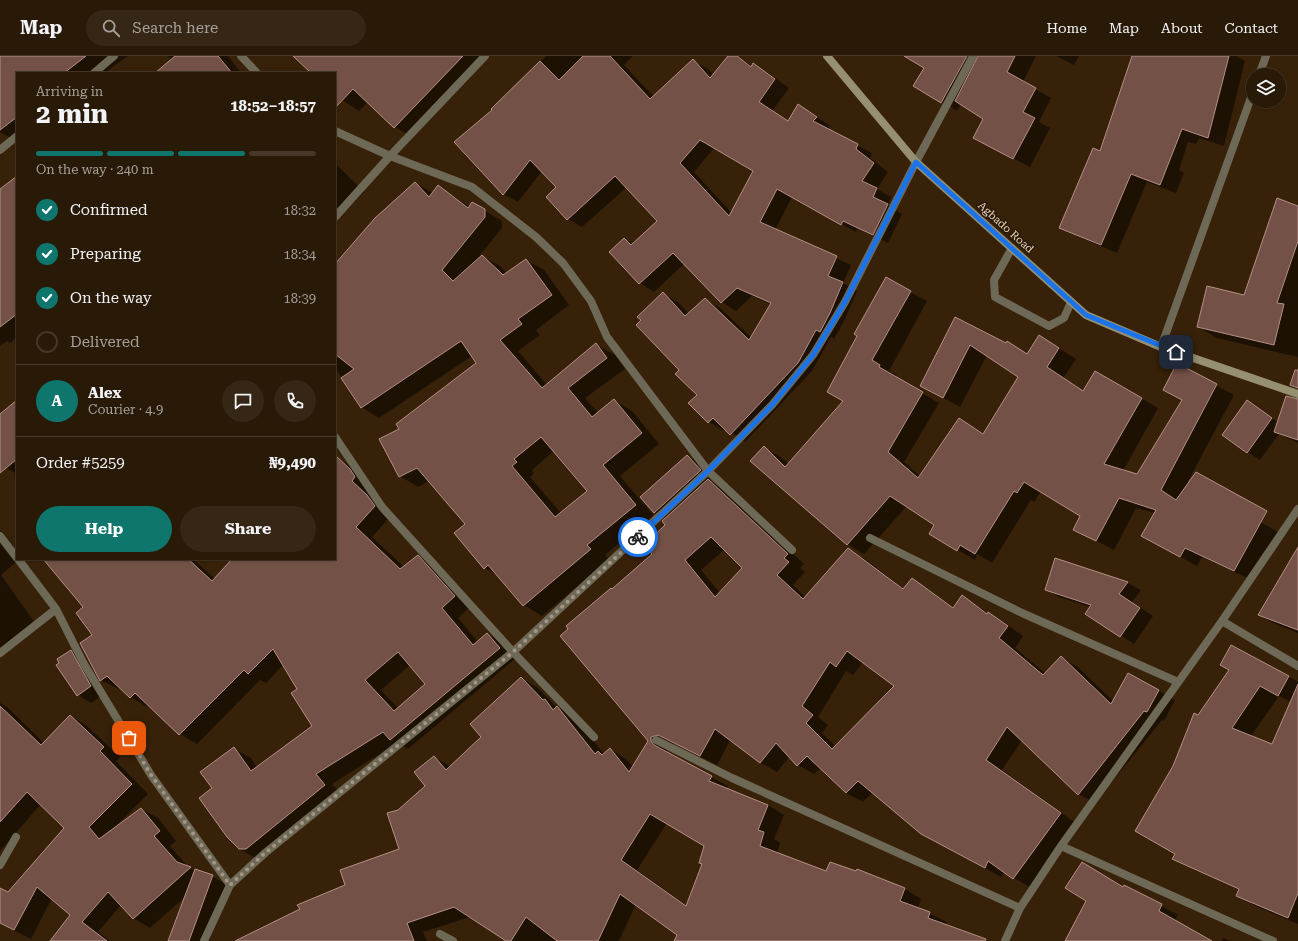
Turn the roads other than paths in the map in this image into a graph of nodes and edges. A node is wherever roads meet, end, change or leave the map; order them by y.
1 (114, 56) edge
2 (241, 56) edge
3 (485, 56) edge
4 (827, 56) edge
5 (973, 56) edge
6 (1266, 56) edge
7 (1262, 68) edge
8 (95, 72) edge
9 (256, 72) edge
10 (1247, 108) edge
11 (336, 131) edge
12 (16, 137) edge
13 (1, 149) edge
14 (390, 156) junction
15 (916, 162) junction
16 (336, 216) edge
17 (1012, 248) junction
18 (1071, 302) junction
19 (1161, 347) junction
20 (1298, 394) edge
21 (336, 438) edge
22 (708, 471) junction
23 (1298, 509) edge
24 (0, 536) edge
25 (870, 538) dead end
26 (792, 550) dead end
27 (16, 558) edge
28 (18, 560) edge
29 (56, 609) junction
30 (1222, 621) junction
31 (513, 652) junction
32 (0, 653) edge
33 (1298, 666) edge
34 (1178, 682) junction
35 (594, 737) dead end
36 (656, 740) dead end
37 (16, 837) dead end
38 (1060, 846) junction
39 (0, 865) edge
40 (230, 885) junction
41 (1020, 908) junction
42 (440, 934) dead end
43 (204, 941) edge
44 (453, 941) edge
45 (1005, 941) edge
46 (1273, 941) edge

1 - 8 street
2 - 9 street
3 - 14 street
4 - 15 main road, Agbado Road
5 - 15 street
6 - 7 street
10 - 19 street
11 - 14 street
12 - 13 street
14 - 16 street
14 - 22 street
15 - 17 main road, Agbado Road
15 - 22 street
17 - 18 main road, Agbado Road
17 - 18 street
18 - 19 main road, Agbado Road
19 - 20 main road, Agbado Road
21 - 31 street
22 - 26 street
22 - 31 street
23 - 30 street
24 - 27 street
25 - 34 street
28 - 29 street
29 - 32 street
29 - 40 street
30 - 33 street
30 - 34 street
31 - 35 street
31 - 40 street
34 - 38 street
36 - 41 street
37 - 39 street
38 - 41 street
38 - 46 street
40 - 43 street
41 - 45 street
42 - 44 street

